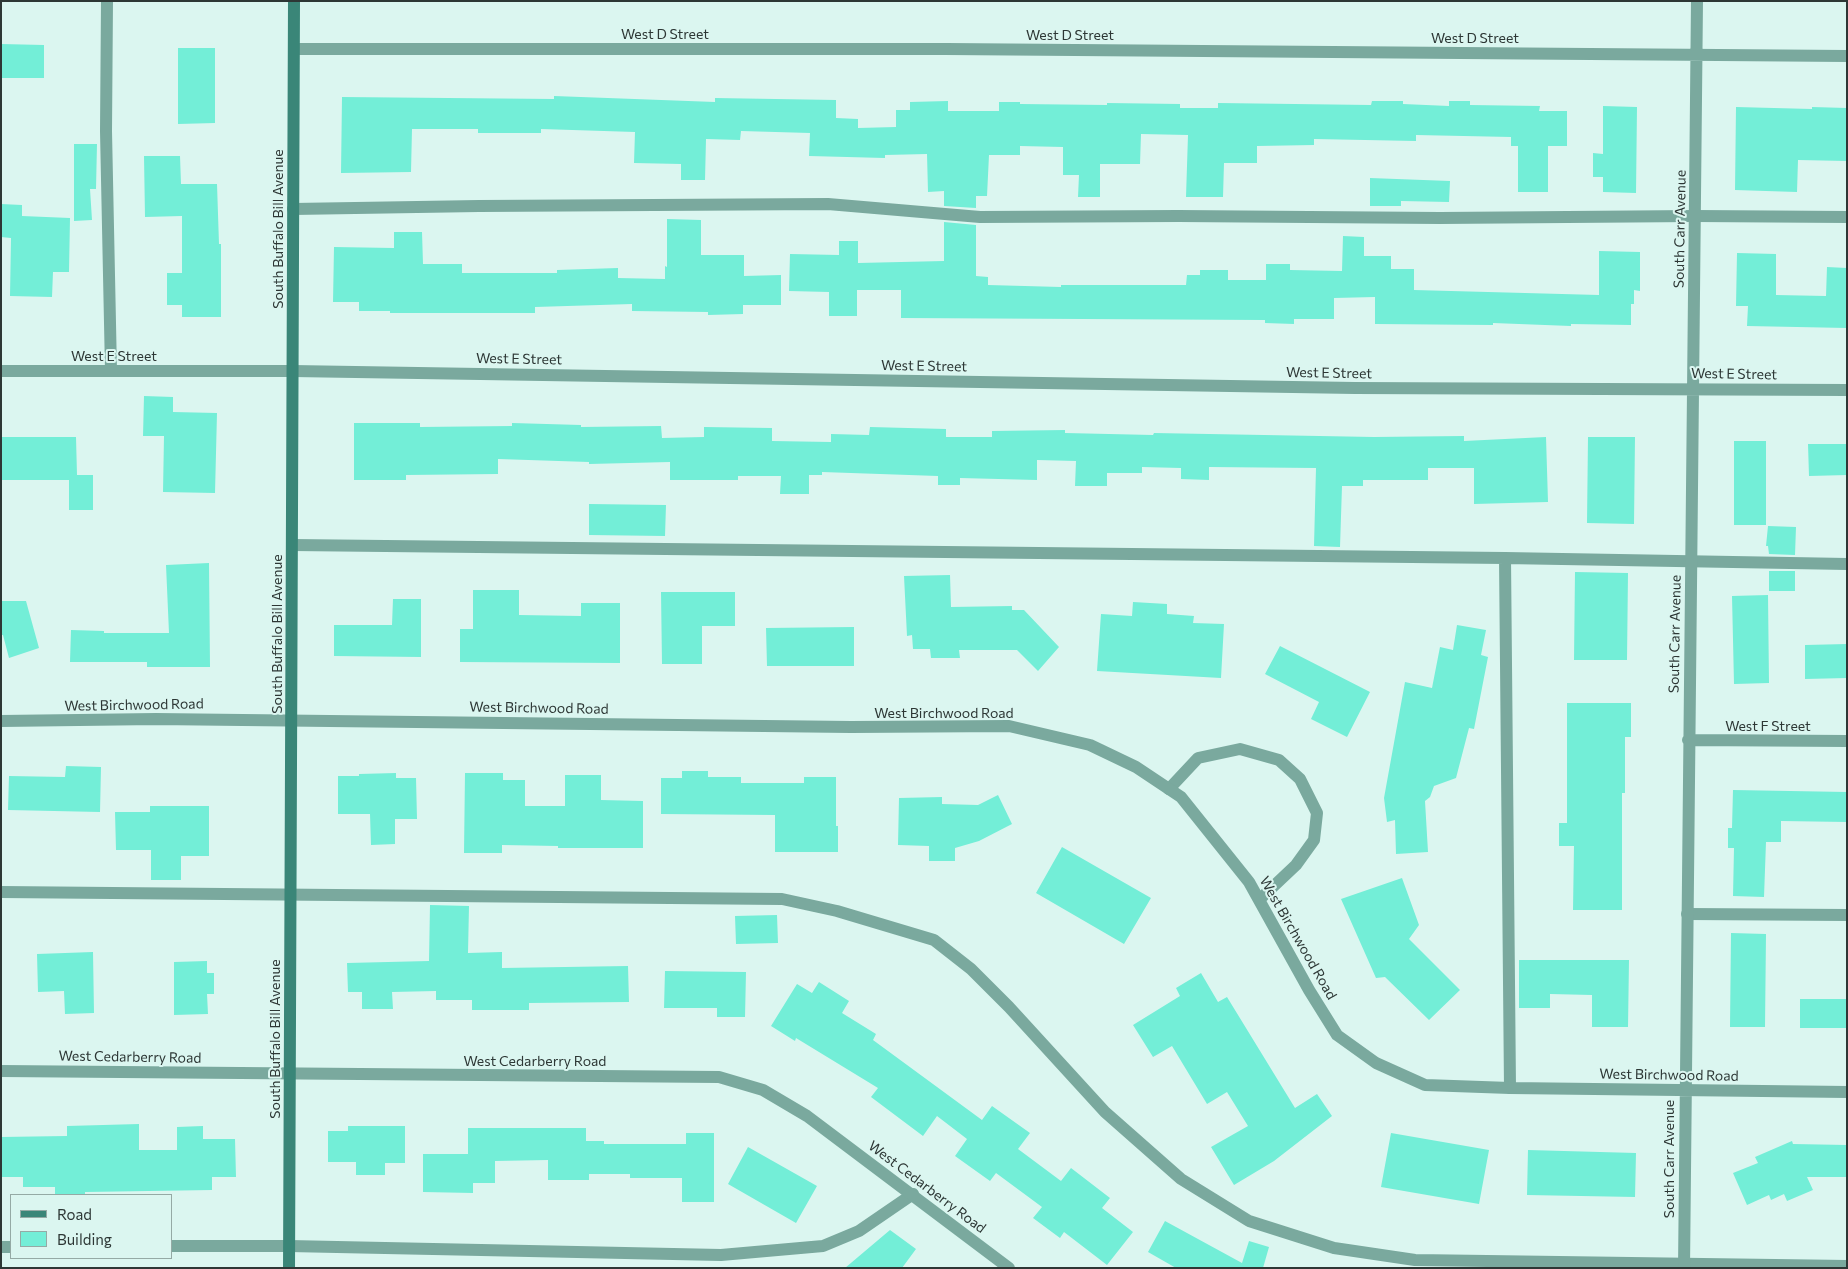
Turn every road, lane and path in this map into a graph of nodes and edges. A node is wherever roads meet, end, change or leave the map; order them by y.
1 (107, 1) edge
2 (294, 1) edge
3 (1697, 1) edge
4 (294, 49) junction
5 (1696, 55) junction
6 (1847, 56) edge
7 (293, 210) junction
8 (1695, 216) junction
9 (1847, 217) edge
10 (1, 371) edge
11 (111, 371) junction
12 (293, 371) junction
13 (1693, 388) junction
14 (1847, 390) edge
15 (292, 545) junction
16 (1505, 558) junction
17 (1690, 562) junction
18 (1847, 564) edge
19 (291, 720) junction
20 (1, 721) edge
21 (1688, 740) junction
22 (1847, 741) edge
23 (1169, 789) junction
24 (1, 892) edge
25 (291, 896) junction
26 (1260, 899) junction
27 (1687, 914) junction
28 (1847, 915) edge
29 (1, 1071) edge
30 (290, 1074) junction
31 (1510, 1088) junction
32 (1685, 1090) junction
33 (1847, 1092) edge
34 (913, 1194) junction
35 (172, 1246) edge
36 (289, 1246) junction
37 (1684, 1266) edge
38 (1847, 1266) edge
39 (1007, 1267) edge
40 (289, 1268) edge

1 - 11 street
2 - 4 main road, South Buffalo Bill Avenue
3 - 5 street, South Carr Avenue
4 - 5 street, West D Street
4 - 7 main road, South Buffalo Bill Avenue
5 - 6 street, West D Street
5 - 8 street, South Carr Avenue
7 - 8 street
7 - 12 main road, South Buffalo Bill Avenue
8 - 9 street
8 - 13 street, South Carr Avenue
10 - 11 street, West E Street
11 - 12 street, West E Street
12 - 13 street, West E Street
12 - 15 main road, South Buffalo Bill Avenue
13 - 14 street, West E Street
13 - 17 street, South Carr Avenue
15 - 16 street
15 - 19 main road, South Buffalo Bill Avenue
16 - 17 street
16 - 31 street
17 - 18 street
17 - 21 street, South Carr Avenue
19 - 20 street, West Birchwood Road
19 - 23 street, West Birchwood Road
19 - 25 main road, South Buffalo Bill Avenue
21 - 22 street, West F Street
21 - 27 street, South Carr Avenue
23 - 26 street, West Birchwood Road
23 - 26 street
24 - 25 street
25 - 30 main road, South Buffalo Bill Avenue
25 - 37 street
26 - 31 street, West Birchwood Road
27 - 28 street
27 - 32 street, South Carr Avenue
29 - 30 street, West Cedarberry Road
30 - 34 street, West Cedarberry Road
30 - 36 main road, South Buffalo Bill Avenue
31 - 32 street, West Birchwood Road
32 - 33 street, West Birchwood Road
32 - 37 street, South Carr Avenue
34 - 36 street
34 - 39 street, West Cedarberry Road
35 - 36 street
36 - 40 main road, South Buffalo Bill Avenue
37 - 38 street

